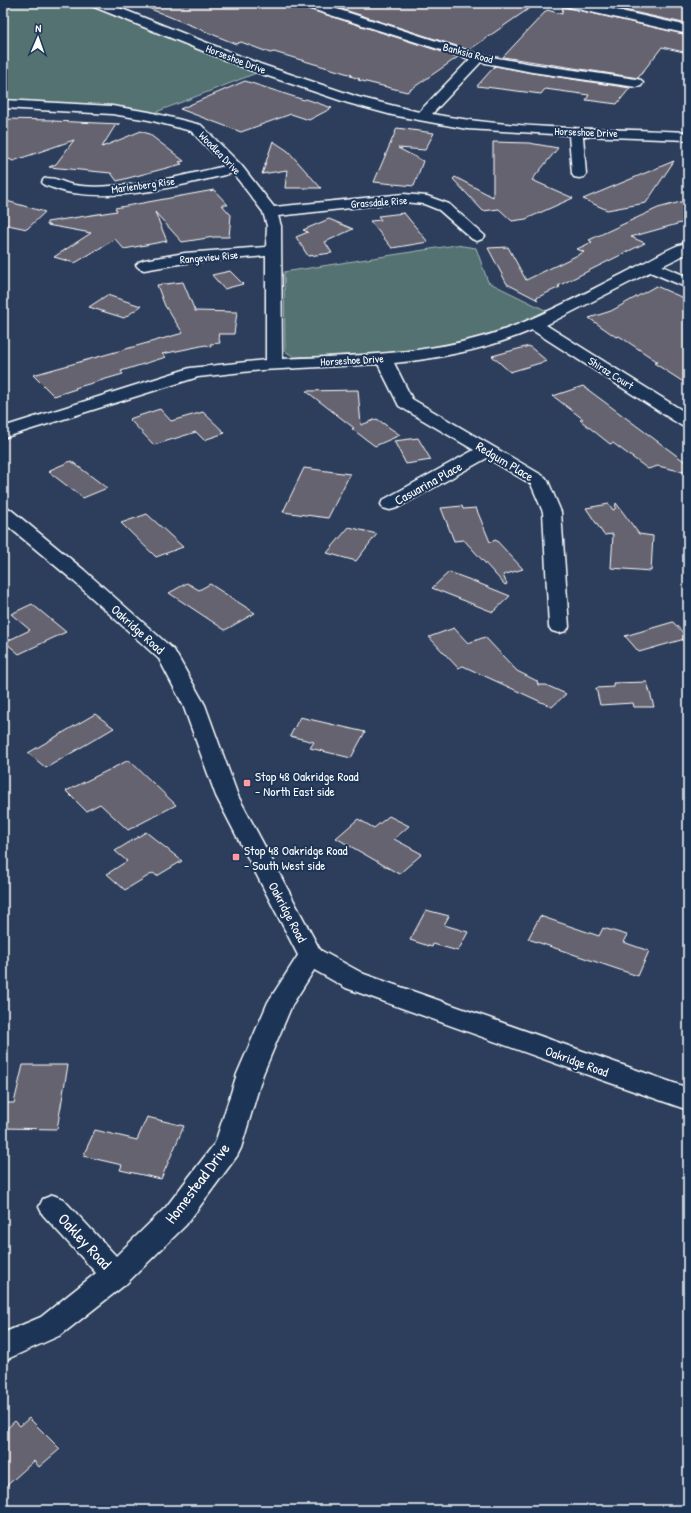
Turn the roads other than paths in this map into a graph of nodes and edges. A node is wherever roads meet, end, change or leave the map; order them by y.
1 (96, 3) edge
2 (306, 3) edge
3 (569, 3) edge
4 (688, 30) edge
5 (478, 58) junction
6 (636, 83) dead end
7 (3, 104) edge
8 (422, 117) junction
9 (576, 132) junction
10 (688, 136) edge
11 (236, 168) junction
12 (579, 174) dead end
13 (49, 182) dead end
14 (270, 212) junction
15 (477, 236) dead end
16 (688, 247) edge
17 (274, 251) junction
18 (144, 265) dead end
19 (648, 266) junction
20 (688, 283) edge
21 (535, 325) junction
22 (384, 359) junction
23 (274, 364) junction
24 (688, 422) edge
25 (3, 433) edge
26 (487, 450) junction
27 (390, 504) dead end
28 (3, 513) edge
29 (559, 627) dead end
30 (311, 956) junction
31 (688, 1099) edge
32 (54, 1207) dead end
33 (116, 1275) junction
34 (3, 1346) edge

1 - 8 street, Horseshoe Drive
2 - 5 street, Banksia Road
3 - 4 street
5 - 6 street, Banksia Road
5 - 8 street
7 - 11 street, Woodlea Drive
8 - 9 street, Horseshoe Drive
9 - 10 street, Horseshoe Drive
9 - 12 street
11 - 13 street, Marienberg Rise
11 - 14 street, Woodlea Drive
14 - 15 street, Grassdale Rise
14 - 17 street, Woodlea Drive
16 - 19 street, Horseshoe Drive
17 - 18 street, Rangeview Rise
17 - 23 street, Woodlea Drive
19 - 20 street
19 - 21 street, Horseshoe Drive
21 - 22 street, Horseshoe Drive
21 - 24 street, Shiraz Court
22 - 23 street, Horseshoe Drive
22 - 26 street, Redgum Place
23 - 25 street, Horseshoe Drive
26 - 27 street, Casuarina Place
26 - 29 street, Redgum Place
28 - 30 street, Oakridge Road
30 - 31 street, Oakridge Road
30 - 33 street, Homestead Drive
32 - 33 street, Oakley Road
33 - 34 street, Homestead Drive

